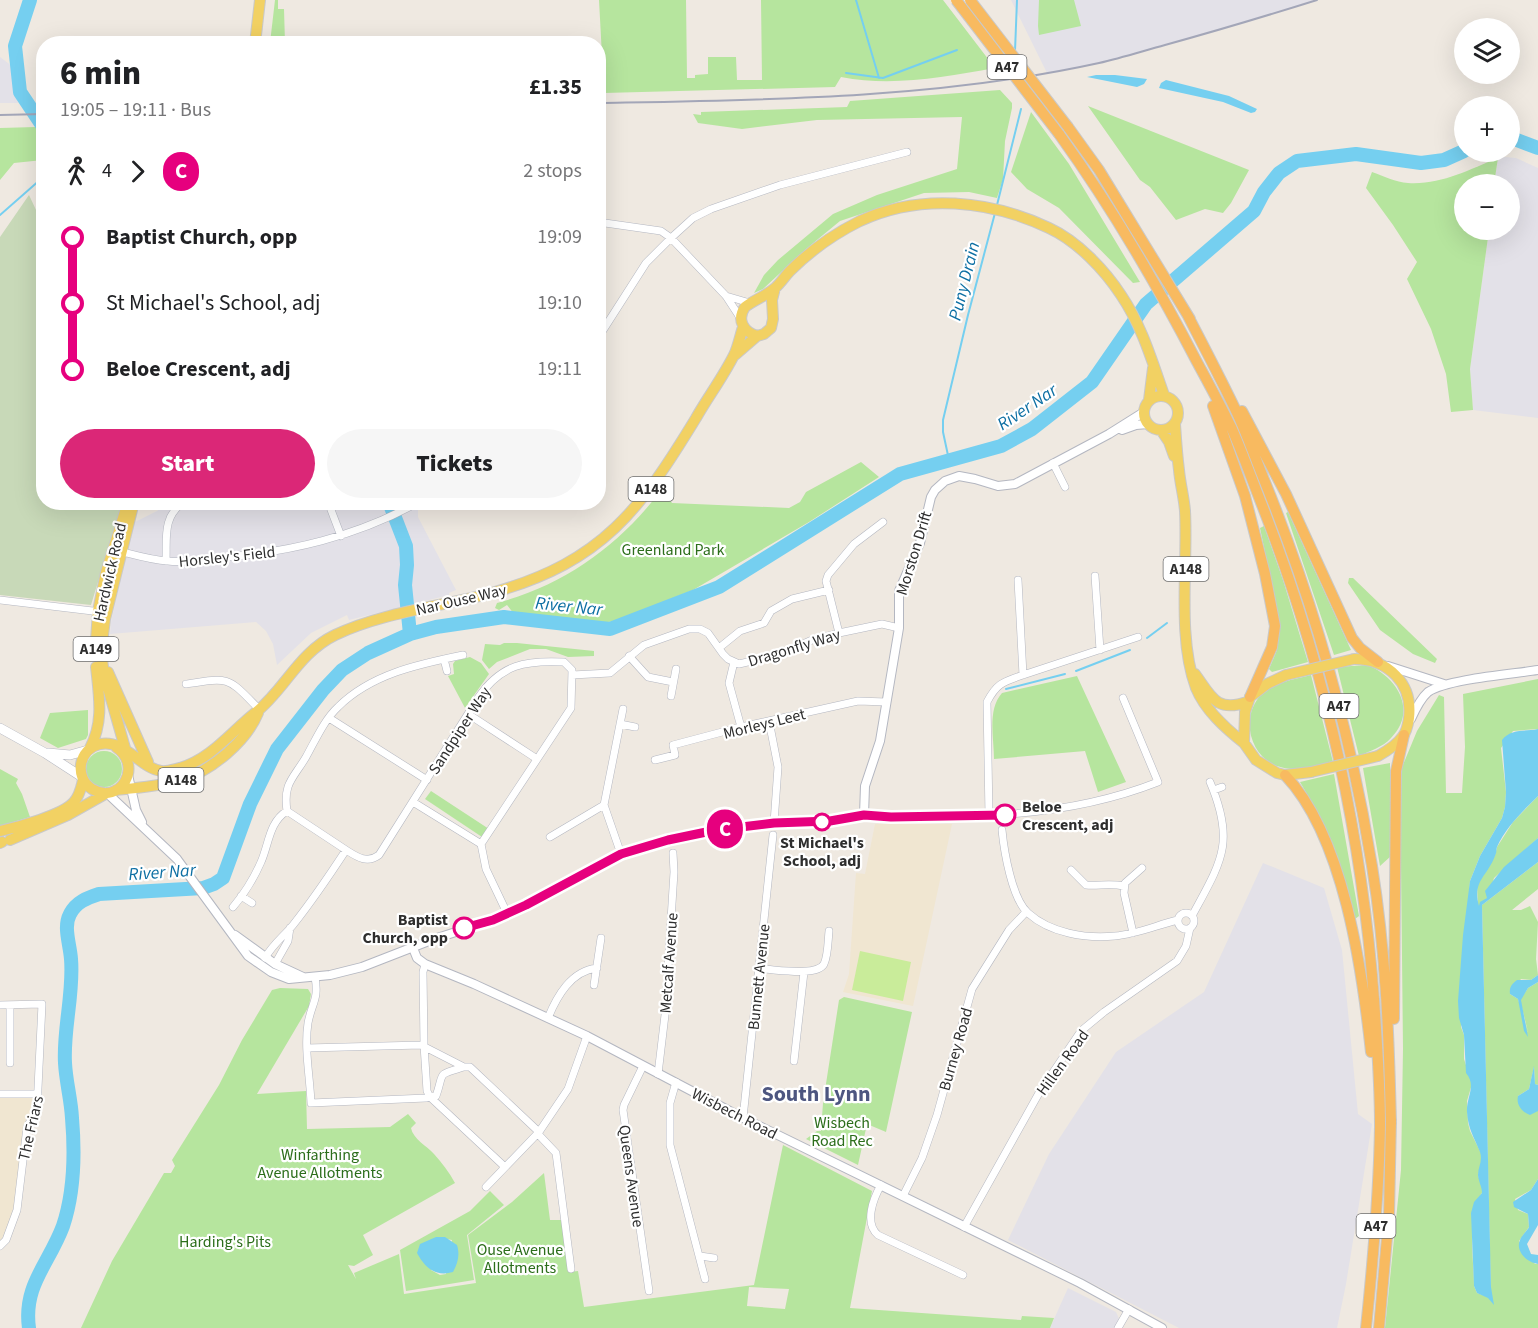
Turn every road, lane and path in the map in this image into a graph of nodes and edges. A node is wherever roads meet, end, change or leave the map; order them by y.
1 (260, 0) edge
2 (956, 0) edge
3 (970, 0) edge
4 (256, 36) edge
5 (1064, 130) junction
6 (907, 152) dead end
7 (606, 223) edge
8 (672, 238) junction
9 (775, 288) junction
10 (726, 296) junction
11 (754, 302) junction
12 (772, 310) junction
13 (1187, 314) junction
14 (742, 323) junction
15 (606, 326) edge
16 (757, 336) junction
17 (1184, 337) junction
18 (734, 355) junction
19 (1154, 365) junction
20 (1164, 395) junction
21 (1149, 400) junction
22 (1144, 412) junction
23 (1148, 424) junction
24 (1175, 424) junction
25 (1161, 430) junction
26 (1109, 434) junction
27 (1053, 463) junction
28 (1179, 470) junction
29 (1065, 487) dead end
30 (126, 510) edge
31 (131, 510) edge
32 (173, 510) edge
33 (330, 510) edge
34 (404, 510) edge
35 (883, 522) dead end
36 (341, 536) junction
37 (118, 551) junction
38 (166, 561) junction
39 (1095, 576) dead end
40 (1018, 580) dead end
41 (829, 590) junction
42 (0, 600) edge
43 (102, 612) junction
44 (899, 628) junction
45 (839, 633) junction
46 (1138, 637) dead end
47 (718, 648) junction
48 (1100, 650) junction
49 (101, 652) junction
50 (463, 655) dead end
51 (629, 656) junction
52 (444, 659) junction
53 (734, 662) junction
54 (1381, 664) junction
55 (676, 669) dead end
56 (1191, 669) junction
57 (1538, 670) edge
58 (447, 671) dead end
59 (572, 675) junction
60 (1023, 675) junction
61 (673, 682) junction
62 (186, 684) dead end
63 (1448, 684) junction
64 (671, 696) dead end
65 (1123, 698) dead end
66 (1248, 700) junction
67 (886, 702) junction
68 (623, 709) dead end
69 (260, 710) junction
70 (468, 714) junction
71 (329, 718) junction
72 (769, 721) junction
73 (620, 724) junction
74 (635, 727) dead end
75 (741, 727) junction
76 (0, 728) edge
77 (1406, 730) junction
78 (1244, 742) junction
79 (89, 749) junction
80 (45, 753) junction
81 (124, 753) junction
82 (537, 759) junction
83 (655, 760) dead end
84 (152, 767) junction
85 (128, 775) junction
86 (1285, 775) junction
87 (82, 779) junction
88 (427, 780) junction
89 (1210, 782) dead end
90 (1222, 787) dead end
91 (132, 789) junction
92 (1214, 790) junction
93 (112, 791) junction
94 (413, 802) junction
95 (604, 805) junction
96 (287, 811) junction
97 (864, 815) junction
98 (989, 815) junction
99 (774, 823) junction
100 (145, 827) junction
101 (1002, 830) dead end
102 (773, 835) dead end
103 (550, 837) dead end
104 (3, 839) edge
105 (481, 844) junction
106 (346, 850) junction
107 (673, 853) dead end
108 (621, 854) junction
109 (1142, 868) dead end
110 (1071, 870) dead end
111 (1124, 886) junction
112 (241, 896) junction
113 (252, 903) dead end
114 (233, 907) dead end
115 (1026, 912) junction
116 (507, 913) junction
117 (1192, 916) junction
118 (1178, 920) junction
119 (290, 928) junction
120 (1190, 928) junction
121 (829, 932) dead end
122 (1133, 933) junction
123 (234, 935) junction
124 (601, 938) dead end
125 (413, 948) junction
126 (265, 957) junction
127 (275, 964) junction
128 (425, 964) junction
129 (597, 968) junction
130 (760, 969) junction
131 (804, 972) junction
132 (304, 977) junction
133 (315, 977) junction
134 (594, 985) dead end
135 (0, 1005) edge
136 (10, 1005) junction
137 (548, 1018) junction
138 (587, 1036) junction
139 (424, 1046) junction
140 (307, 1048) junction
141 (794, 1061) dead end
142 (10, 1063) dead end
143 (644, 1066) junction
144 (464, 1067) junction
145 (658, 1074) junction
146 (676, 1082) junction
147 (0, 1094) edge
148 (38, 1094) junction
149 (430, 1097) junction
150 (743, 1118) junction
151 (1385, 1124) junction
152 (539, 1133) junction
153 (505, 1167) junction
154 (881, 1185) junction
155 (486, 1187) dead end
156 (903, 1196) junction
157 (964, 1227) junction
158 (0, 1246) edge
159 (700, 1256) junction
160 (714, 1258) dead end
161 (571, 1269) dead end
162 (963, 1275) dead end
163 (705, 1279) dead end
164 (649, 1291) dead end
165 (1129, 1309) junction
166 (1118, 1328) edge
167 (1162, 1328) edge
168 (1366, 1328) edge
169 (1378, 1328) edge

1 - 4 main road
2 - 5 highway, A47, bridge
3 - 5 highway, A47, bridge
5 - 13 highway, A47
5 - 17 highway, A47
6 - 8 street
7 - 8 street
8 - 10 street
8 - 15 street
9 - 11 main road, Nar Ouse Way / A148
9 - 12 main road, Nar Ouse Way / A148
9 - 19 main road, Nar Ouse Way / A148
10 - 11 street
10 - 14 street
11 - 12 main road
11 - 14 main road, Nar Ouse Way / A148
12 - 16 main road, Nar Ouse Way / A148
13 - 54 highway, A47
13 - 151 highway, A47
14 - 16 main road
14 - 18 main road, Nar Ouse Way / A148
16 - 18 main road, Nar Ouse Way / A148
17 - 66 highway, A47
17 - 151 highway, A47
18 - 69 main road, Nar Ouse Way / A148
19 - 20 main road, Nar Ouse Way / A148
19 - 21 main road, Nar Ouse Way / A148
20 - 21 main road
20 - 24 main road
21 - 22 main road
22 - 23 main road
22 - 26 street, Morston Drift
23 - 25 main road
23 - 26 street, Morston Drift
24 - 25 main road
24 - 28 main road, A148
25 - 28 main road, A148
26 - 27 street, Morston Drift
27 - 29 street
27 - 44 street, Morston Drift
28 - 56 main road, A148
30 - 37 main road, Hardwick Road / A149
31 - 37 main road, Hardwick Road / A149
32 - 38 street
33 - 36 street
34 - 36 street, Horsley's Field
35 - 41 street
36 - 38 street, Horsley's Field
37 - 38 street, Horsley's Field
37 - 43 main road, Hardwick Road / A149
39 - 48 street
40 - 60 street
41 - 45 street
41 - 47 street
42 - 43 street
43 - 49 main road, Hardwick Road / A149
43 - 79 main road, Hardwick Road / A149
44 - 45 street, Dragonfly Way
44 - 67 street, Morston Drift
45 - 53 street, Dragonfly Way
46 - 48 street
47 - 51 street, Dragonfly Way
47 - 53 street, Dragonfly Way
48 - 60 street
49 - 81 main road, Hardwick Road / A149
49 - 84 main road, Hardwick Road / A149
50 - 52 street
51 - 59 street, Dragonfly Way
51 - 61 street
52 - 58 street
52 - 71 street
53 - 75 street
54 - 63 street
54 - 66 main road, bridge
54 - 77 main road
55 - 61 street
56 - 66 main road
56 - 78 main road, A148
57 - 63 street
59 - 70 street, Sandpiper Way
59 - 82 street
60 - 98 street
61 - 64 street
62 - 69 street
63 - 77 street
65 - 98 street
66 - 78 main road
67 - 72 street, Morleys Leet
67 - 97 street, Morston Drift
68 - 73 street
69 - 84 main road, Nar Ouse Way / A148
69 - 91 main road, Nar Ouse Way / A148
70 - 82 street
70 - 88 street, Sandpiper Way
71 - 88 street
71 - 96 street
72 - 75 street, Morleys Leet
72 - 99 street
73 - 74 street
73 - 95 street
75 - 83 street, Morleys Leet
76 - 80 main road
77 - 86 main road, bridge
77 - 151 highway, A47
78 - 86 main road, A148
79 - 80 main road
79 - 81 main road
79 - 87 main road
80 - 87 main road
81 - 84 main road, A148
81 - 85 main road
82 - 105 street
85 - 91 street
85 - 93 main road
86 - 151 highway, A47
87 - 93 main road
87 - 104 main road, A148
88 - 94 street, Sandpiper Way
89 - 92 street, Hillen Road
90 - 92 street
91 - 93 main road, Nar Ouse Way / A148
91 - 100 street
92 - 117 street, Hillen Road
93 - 100 street
93 - 104 main road, A148
94 - 105 street
94 - 106 street, Sandpiper Way
95 - 103 street
95 - 108 street
96 - 106 street, Sandpiper Way
96 - 112 street
97 - 98 street
97 - 99 street
99 - 108 street
100 - 123 street
101 - 115 street
102 - 130 street, Bunnett Avenue
105 - 116 street
106 - 119 street
107 - 145 street, Metcalf Avenue
108 - 116 street
109 - 111 street
110 - 111 street
111 - 122 street
112 - 113 street
112 - 114 street
115 - 122 street
115 - 156 street, Burney Road
116 - 125 street
117 - 118 street
117 - 120 street, Hillen Road
118 - 120 street
118 - 122 street
119 - 126 street
119 - 127 street
120 - 157 street, Hillen Road
121 - 131 street
123 - 126 street
123 - 132 street
124 - 129 street
125 - 128 street, Wisbech Road
125 - 133 street
126 - 127 street
127 - 132 street
128 - 137 street, Wisbech Road
128 - 139 street
129 - 134 street
129 - 137 street
130 - 131 street
130 - 150 street, Bunnett Avenue
131 - 141 street
132 - 133 street
133 - 140 street
135 - 136 street
136 - 142 street
136 - 148 street, The Friars
137 - 138 street, Wisbech Road
138 - 143 street, Wisbech Road
138 - 152 street
139 - 140 street
139 - 144 street
139 - 149 street
140 - 149 street
143 - 145 street, Wisbech Road
143 - 164 street, Queens Avenue
144 - 149 street
144 - 152 street
145 - 146 street, Wisbech Road
146 - 150 street, Wisbech Road
146 - 159 street
147 - 148 street
148 - 158 street, The Friars
149 - 153 street
150 - 154 street, Wisbech Road
151 - 168 highway, A47
151 - 169 highway, A47
152 - 153 street
152 - 161 street
153 - 155 street
154 - 156 street, Wisbech Road
154 - 162 street
156 - 157 street, Wisbech Road
157 - 165 street, Wisbech Road
159 - 160 street
159 - 163 street
165 - 166 street
165 - 167 street, Wisbech Road

